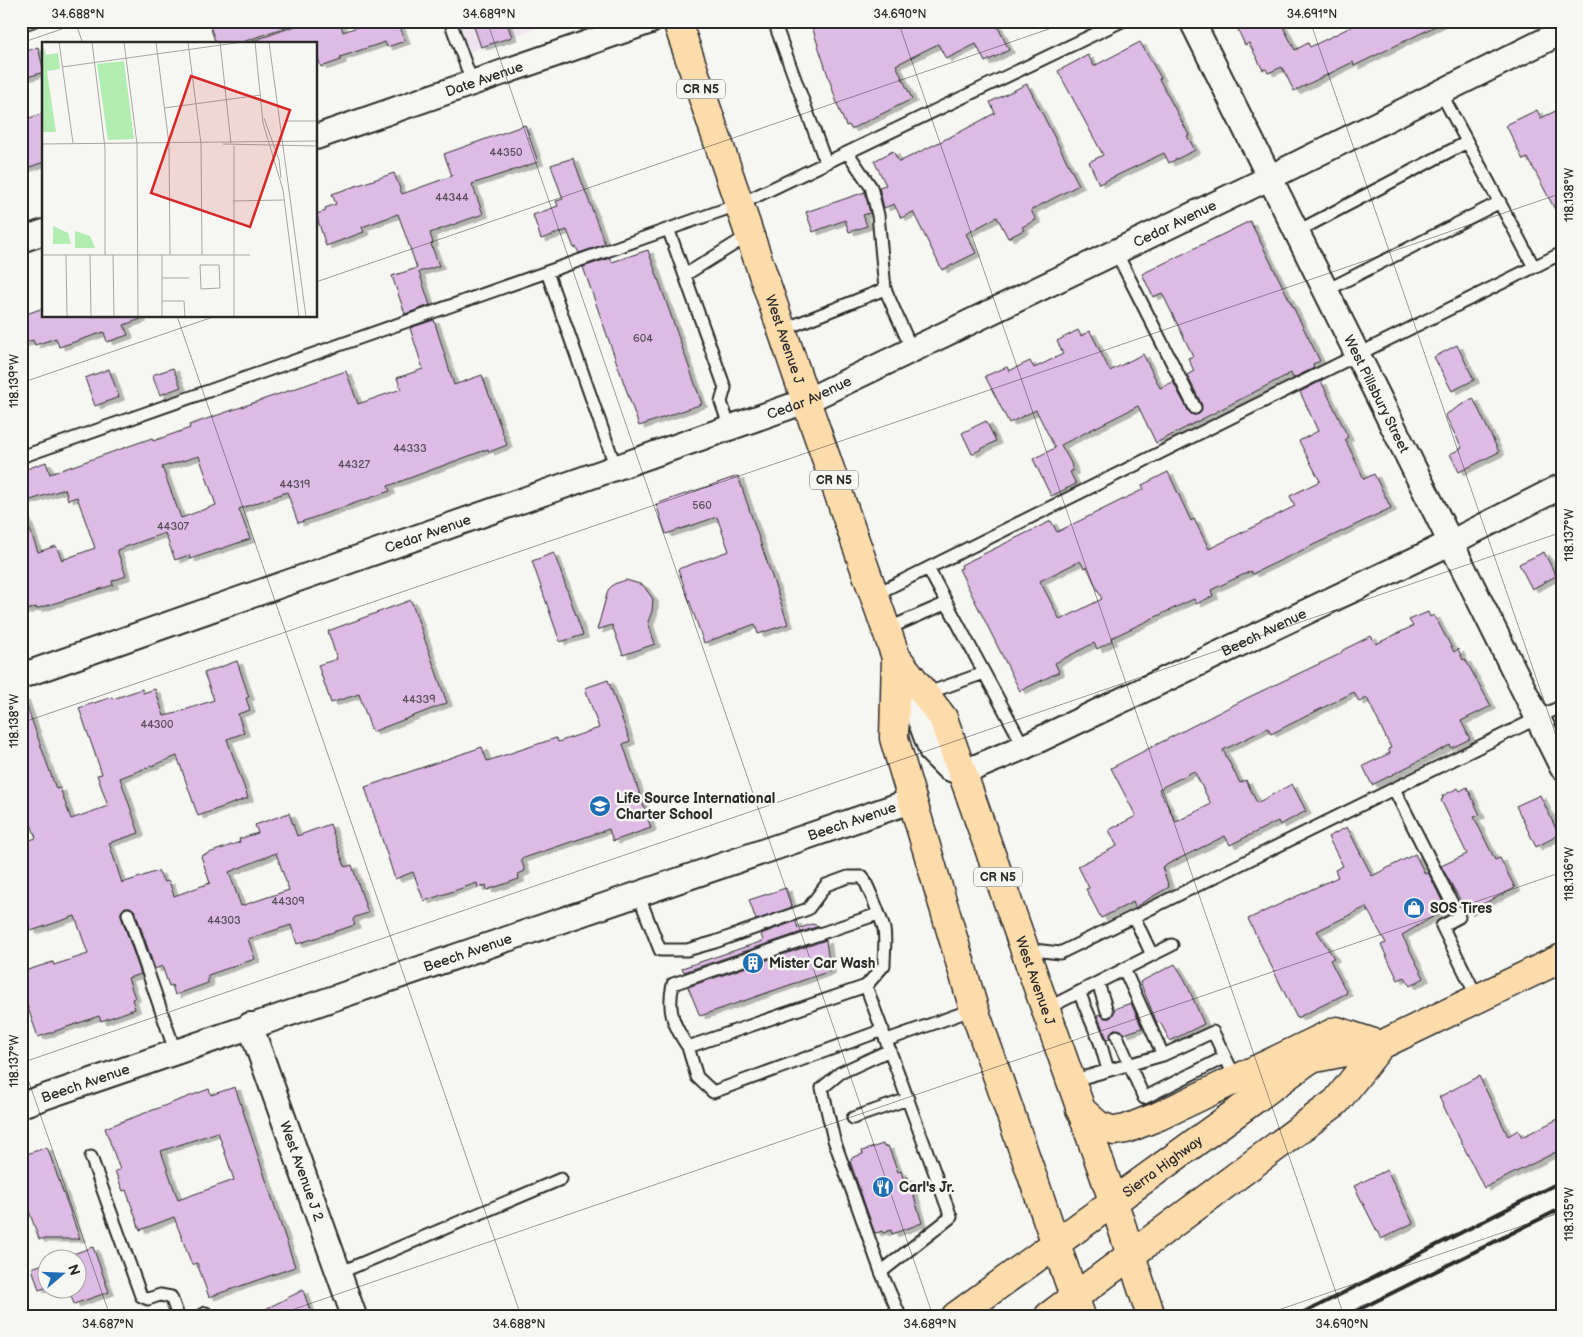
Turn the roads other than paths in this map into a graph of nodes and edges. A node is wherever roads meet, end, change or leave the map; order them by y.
1 (33, 21) edge
2 (450, 21) edge
3 (652, 21) edge
4 (677, 21) edge
5 (778, 21) edge
6 (1122, 21) edge
7 (1192, 21) edge
8 (21, 25) edge
9 (1562, 32) edge
10 (472, 82) junction
11 (1441, 92) junction
12 (318, 136) edge
13 (1467, 142) junction
14 (848, 152) junction
15 (826, 163) junction
16 (1269, 178) junction
17 (1500, 202) junction
18 (740, 204) junction
19 (669, 231) junction
20 (1296, 232) junction
21 (42, 233) edge
22 (750, 234) junction
23 (21, 240) edge
24 (1116, 252) junction
25 (1562, 253) edge
26 (1534, 267) junction
27 (547, 272) junction
28 (685, 275) junction
29 (885, 289) junction
30 (1325, 291) junction
31 (782, 330) junction
32 (912, 350) junction
33 (1357, 356) junction
34 (806, 401) junction
35 (1195, 408) dead end
36 (730, 428) junction
37 (21, 457) edge
38 (616, 468) junction
39 (1562, 486) edge
40 (1450, 543) junction
41 (928, 568) junction
42 (874, 595) junction
43 (947, 603) junction
44 (886, 629) junction
45 (896, 657) junction
46 (984, 673) junction
47 (21, 676) edge
48 (925, 694) junction
49 (1562, 706) edge
50 (1538, 718) junction
51 (1024, 747) junction
52 (1562, 767) edge
53 (962, 773) junction
54 (1394, 789) junction
55 (914, 800) junction
56 (638, 894) junction
57 (128, 914) dead end
58 (878, 914) junction
59 (1134, 917) junction
60 (1172, 944) dead end
61 (1024, 949) junction
62 (1152, 955) junction
63 (1562, 958) edge
64 (1124, 970) junction
65 (1098, 983) junction
66 (866, 986) junction
67 (1080, 992) junction
68 (1478, 997) junction
69 (974, 1009) junction
70 (1045, 1010) junction
71 (1108, 1011) dead end
72 (250, 1025) junction
73 (1117, 1036) dead end
74 (886, 1040) junction
75 (1381, 1045) junction
76 (688, 1047) junction
77 (175, 1051) junction
78 (1163, 1055) junction
79 (1129, 1065) junction
80 (1231, 1068) junction
81 (1108, 1070) junction
82 (1070, 1082) junction
83 (908, 1098) junction
84 (21, 1105) edge
85 (1080, 1109) junction
86 (853, 1118) dead end
87 (91, 1157) dead end
88 (561, 1180) dead end
89 (1114, 1203) junction
90 (1056, 1244) junction
91 (1131, 1256) junction
92 (881, 1272) junction
93 (339, 1273) junction
94 (1077, 1307) edge
95 (178, 1316) edge
96 (354, 1316) edge
97 (900, 1316) edge
98 (956, 1316) edge
99 (1049, 1316) edge
100 (1151, 1316) edge

1 - 8 lane
2 - 10 lane
3 - 10 street, Date Avenue
4 - 18 main road, West Avenue J / CR N5
5 - 15 lane
6 - 14 lane
7 - 16 street, West Pillsbury Street
9 - 11 street, Cedar Avenue
10 - 12 street, Date Avenue
11 - 13 lane
11 - 16 street, Cedar Avenue
13 - 17 lane
13 - 20 lane
14 - 15 lane
14 - 29 lane
15 - 18 lane
16 - 20 street, West Pillsbury Street
16 - 24 street, Cedar Avenue
17 - 26 lane
17 - 30 lane
18 - 19 lane
18 - 22 main road, West Avenue J / CR N5
19 - 27 lane
19 - 28 lane
20 - 30 street, West Pillsbury Street
21 - 23 street
22 - 28 lane
22 - 31 main road, West Avenue J / CR N5
24 - 32 street, Cedar Avenue
24 - 35 lane
25 - 26 lane
26 - 33 lane
27 - 37 lane
27 - 38 lane
28 - 36 lane
29 - 31 lane
29 - 32 lane
30 - 33 street, West Pillsbury Street
31 - 34 main road, West Avenue J / CR N5
32 - 34 street, Cedar Avenue
33 - 40 street, West Pillsbury Street
33 - 41 lane
34 - 36 street, Cedar Avenue
34 - 42 main road, West Avenue J / CR N5
36 - 38 street, Cedar Avenue
38 - 47 street, Cedar Avenue
39 - 40 street, Beech Avenue
40 - 50 street, West Pillsbury Street
40 - 51 street, Beech Avenue
41 - 42 lane
41 - 43 lane
42 - 44 main road, West Avenue J / CR N5
43 - 44 lane
43 - 46 lane
44 - 45 main road, West Avenue J / CR N5
45 - 48 main road, West Avenue J / CR N5
45 - 53 street
45 - 55 main road, West Avenue J
46 - 48 lane
46 - 51 lane
48 - 53 main road, West Avenue J / CR N5
49 - 50 lane
50 - 52 street, West Pillsbury Street
50 - 54 lane
51 - 53 street, Beech Avenue
53 - 61 main road, West Avenue J / CR N5
54 - 59 lane
54 - 68 lane
55 - 56 street, Beech Avenue
55 - 69 main road, West Avenue J
56 - 58 lane
56 - 72 street, Beech Avenue
57 - 77 lane
58 - 66 lane
58 - 76 lane
59 - 61 lane
59 - 62 lane
60 - 62 lane
61 - 70 main road, West Avenue J / CR N5
62 - 64 lane
63 - 68 main road, Sierra Highway
64 - 65 lane
64 - 78 lane
65 - 67 lane
65 - 71 lane
66 - 74 lane
66 - 76 lane
67 - 70 lane
67 - 81 lane
68 - 75 main road, Sierra Highway
69 - 74 lane
69 - 90 main road, West Avenue J
70 - 82 main road, West Avenue J / CR N5
72 - 77 street, Beech Avenue
72 - 93 street, West Avenue J 2
73 - 79 lane
74 - 76 lane
74 - 83 lane
74 - 92 lane
75 - 80 main road
75 - 89 main road, Sierra Highway
75 - 91 main road, Sierra Highway
77 - 84 street, Beech Avenue
78 - 79 lane
78 - 80 lane
79 - 80 lane
79 - 81 lane
80 - 85 main road
81 - 82 lane
82 - 85 main road, West Avenue J / CR N5
83 - 86 lane
83 - 92 lane
85 - 89 main road, West Avenue J / CR N5
87 - 95 lane
88 - 93 lane
89 - 90 main road, Sierra Highway
89 - 91 main road, West Avenue J / CR N5
90 - 94 main road, West Avenue J
90 - 98 main road, Sierra Highway
91 - 94 main road, Sierra Highway
91 - 100 main road, West Avenue J / CR N5
92 - 97 lane
93 - 96 street, West Avenue J 2
94 - 99 main road, Sierra Highway

